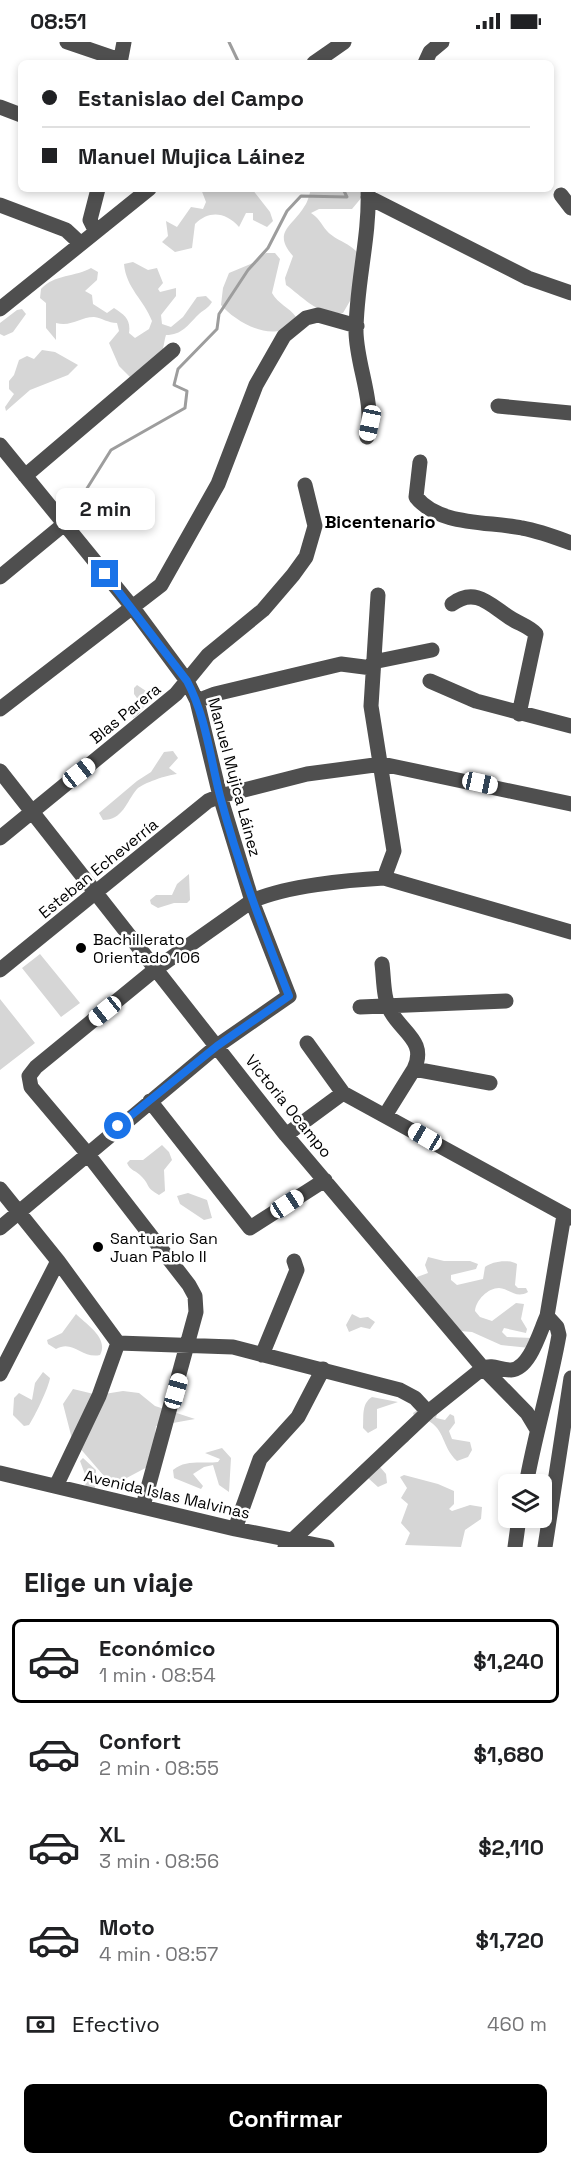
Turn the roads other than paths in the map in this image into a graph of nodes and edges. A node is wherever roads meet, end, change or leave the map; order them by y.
1 (67, 42) edge
2 (124, 42) edge
3 (344, 42) edge
4 (442, 42) edge
5 (115, 60) edge
6 (120, 60) edge
7 (318, 60) edge
8 (426, 60) edge
9 (0, 108) edge
10 (18, 114) edge
11 (97, 192) edge
12 (145, 192) edge
13 (368, 193) edge
14 (561, 195) dead end
15 (0, 205) edge
16 (571, 208) edge
17 (95, 230) junction
18 (80, 243) junction
19 (571, 293) edge
20 (0, 309) edge
21 (357, 326) junction
22 (173, 350) dead end
23 (498, 406) dead end
24 (571, 413) edge
25 (367, 437) dead end
26 (1, 448) edge
27 (420, 462) dead end
28 (24, 476) junction
29 (305, 485) dead end
30 (63, 525) junction
31 (571, 543) edge
32 (0, 577) edge
33 (378, 595) dead end
34 (452, 604) dead end
35 (133, 608) junction
36 (432, 650) dead end
37 (372, 665) junction
38 (187, 681) junction
39 (430, 681) dead end
40 (197, 701) junction
41 (0, 710) edge
42 (519, 714) junction
43 (571, 726) edge
44 (382, 764) junction
45 (0, 771) edge
46 (220, 796) junction
47 (571, 804) edge
48 (32, 811) junction
49 (0, 838) edge
50 (384, 878) junction
51 (95, 893) junction
52 (252, 901) junction
53 (571, 932) edge
54 (382, 964) dead end
55 (157, 968) junction
56 (0, 970) edge
57 (506, 1001) dead end
58 (389, 1006) junction
59 (360, 1007) dead end
60 (307, 1043) dead end
61 (217, 1046) junction
62 (414, 1069) junction
63 (490, 1083) dead end
64 (344, 1093) junction
65 (150, 1101) junction
66 (386, 1114) junction
67 (286, 1135) junction
68 (86, 1152) junction
69 (324, 1180) junction
70 (0, 1189) edge
71 (18, 1213) junction
72 (567, 1216) edge
73 (0, 1227) edge
74 (58, 1261) junction
75 (294, 1261) dead end
76 (547, 1316) junction
77 (118, 1343) junction
78 (188, 1346) junction
79 (262, 1355) junction
80 (483, 1368) junction
81 (323, 1369) junction
82 (0, 1374) edge
83 (571, 1378) edge
84 (428, 1412) junction
85 (536, 1428) junction
86 (566, 1435) edge
87 (0, 1473) edge
88 (527, 1474) edge
89 (56, 1486) junction
90 (143, 1506) junction
91 (517, 1528) edge
92 (235, 1529) junction
93 (287, 1544) edge
94 (327, 1547) edge
95 (514, 1547) edge
96 (545, 1547) edge

1 - 5 street
2 - 6 street
3 - 7 street
4 - 8 street
9 - 10 street
11 - 17 street
12 - 17 street
13 - 19 street
13 - 21 street
14 - 16 street
15 - 18 street
17 - 18 street
18 - 20 street
21 - 25 street
21 - 35 street
22 - 28 street
23 - 24 street
26 - 28 street, Manuel Mujica Láinez
27 - 31 street
28 - 30 street, Manuel Mujica Láinez
29 - 38 street, Blas Parera
30 - 32 street
30 - 35 street, Manuel Mujica Láinez
33 - 37 street
34 - 42 street
35 - 38 street, Manuel Mujica Láinez
35 - 41 street
36 - 37 street
37 - 40 street
37 - 44 street
38 - 40 street, Manuel Mujica Láinez
38 - 48 street, Blas Parera
39 - 42 street
40 - 46 street, Manuel Mujica Láinez
42 - 43 street
44 - 46 street, Esteban Echeverría
44 - 47 street, Esteban Echeverría
44 - 50 street
45 - 48 street, Victoria Ocampo
46 - 51 street, Esteban Echeverría
46 - 52 street, Manuel Mujica Láinez
48 - 49 street, Blas Parera
48 - 51 street, Victoria Ocampo
50 - 52 street
50 - 53 street
51 - 55 street, Victoria Ocampo
51 - 56 street, Esteban Echeverría
52 - 55 street
52 - 61 street, Manuel Mujica Láinez
54 - 58 street
55 - 61 street, Victoria Ocampo
55 - 68 street
57 - 58 street
58 - 59 street
58 - 62 street
60 - 64 street
61 - 65 street
61 - 67 street, Victoria Ocampo
62 - 63 street
62 - 66 street
64 - 66 street
64 - 67 street
65 - 68 street
65 - 69 street
66 - 72 street
67 - 69 street, Victoria Ocampo
68 - 71 street
68 - 78 street
69 - 80 street, Victoria Ocampo
70 - 71 street
71 - 73 street
71 - 74 street
72 - 76 street
74 - 77 street
74 - 82 street
75 - 79 street
76 - 80 street
76 - 85 street
77 - 78 street
77 - 89 street
78 - 79 street
78 - 90 street
79 - 81 street
80 - 84 street
80 - 85 street, Victoria Ocampo
81 - 84 street
81 - 92 street
83 - 86 street
84 - 93 street
85 - 88 street
86 - 96 street
87 - 89 street, Avenida Islas Malvinas
89 - 90 street, Avenida Islas Malvinas
90 - 92 street, Avenida Islas Malvinas
91 - 95 street
92 - 93 street, Avenida Islas Malvinas
93 - 94 street, Avenida Islas Malvinas

